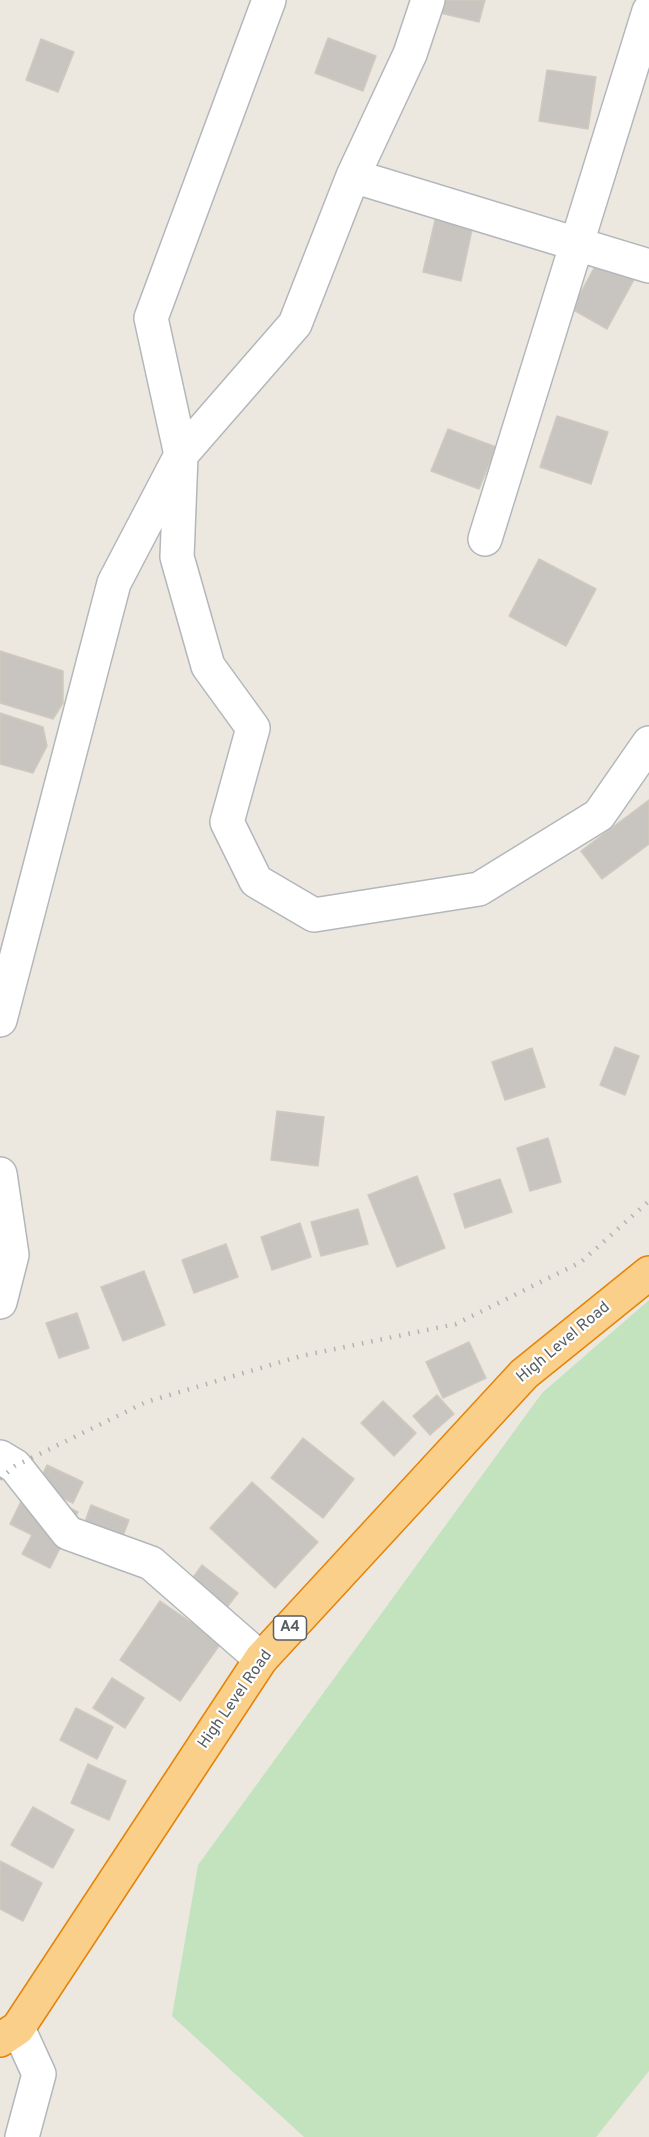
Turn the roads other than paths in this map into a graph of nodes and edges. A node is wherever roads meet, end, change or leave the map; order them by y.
1 (269, 0) edge
2 (428, 0) edge
3 (649, 11) edge
4 (353, 176) junction
5 (578, 244) junction
6 (649, 266) edge
7 (181, 455) junction
8 (484, 539) dead end
9 (649, 743) edge
10 (0, 1020) edge
11 (0, 1174) edge
12 (649, 1273) edge
13 (0, 1302) edge
14 (0, 1456) edge
15 (261, 1659) junction
16 (9, 2034) edge
17 (22, 2137) edge

1 - 7 street
2 - 4 street
3 - 5 street
4 - 5 street
4 - 7 street
5 - 6 street
5 - 8 street
7 - 9 street
7 - 10 street
11 - 13 street
12 - 15 highway, High Level Road / A4
14 - 15 street
15 - 16 highway, High Level Road / A4
16 - 17 street

